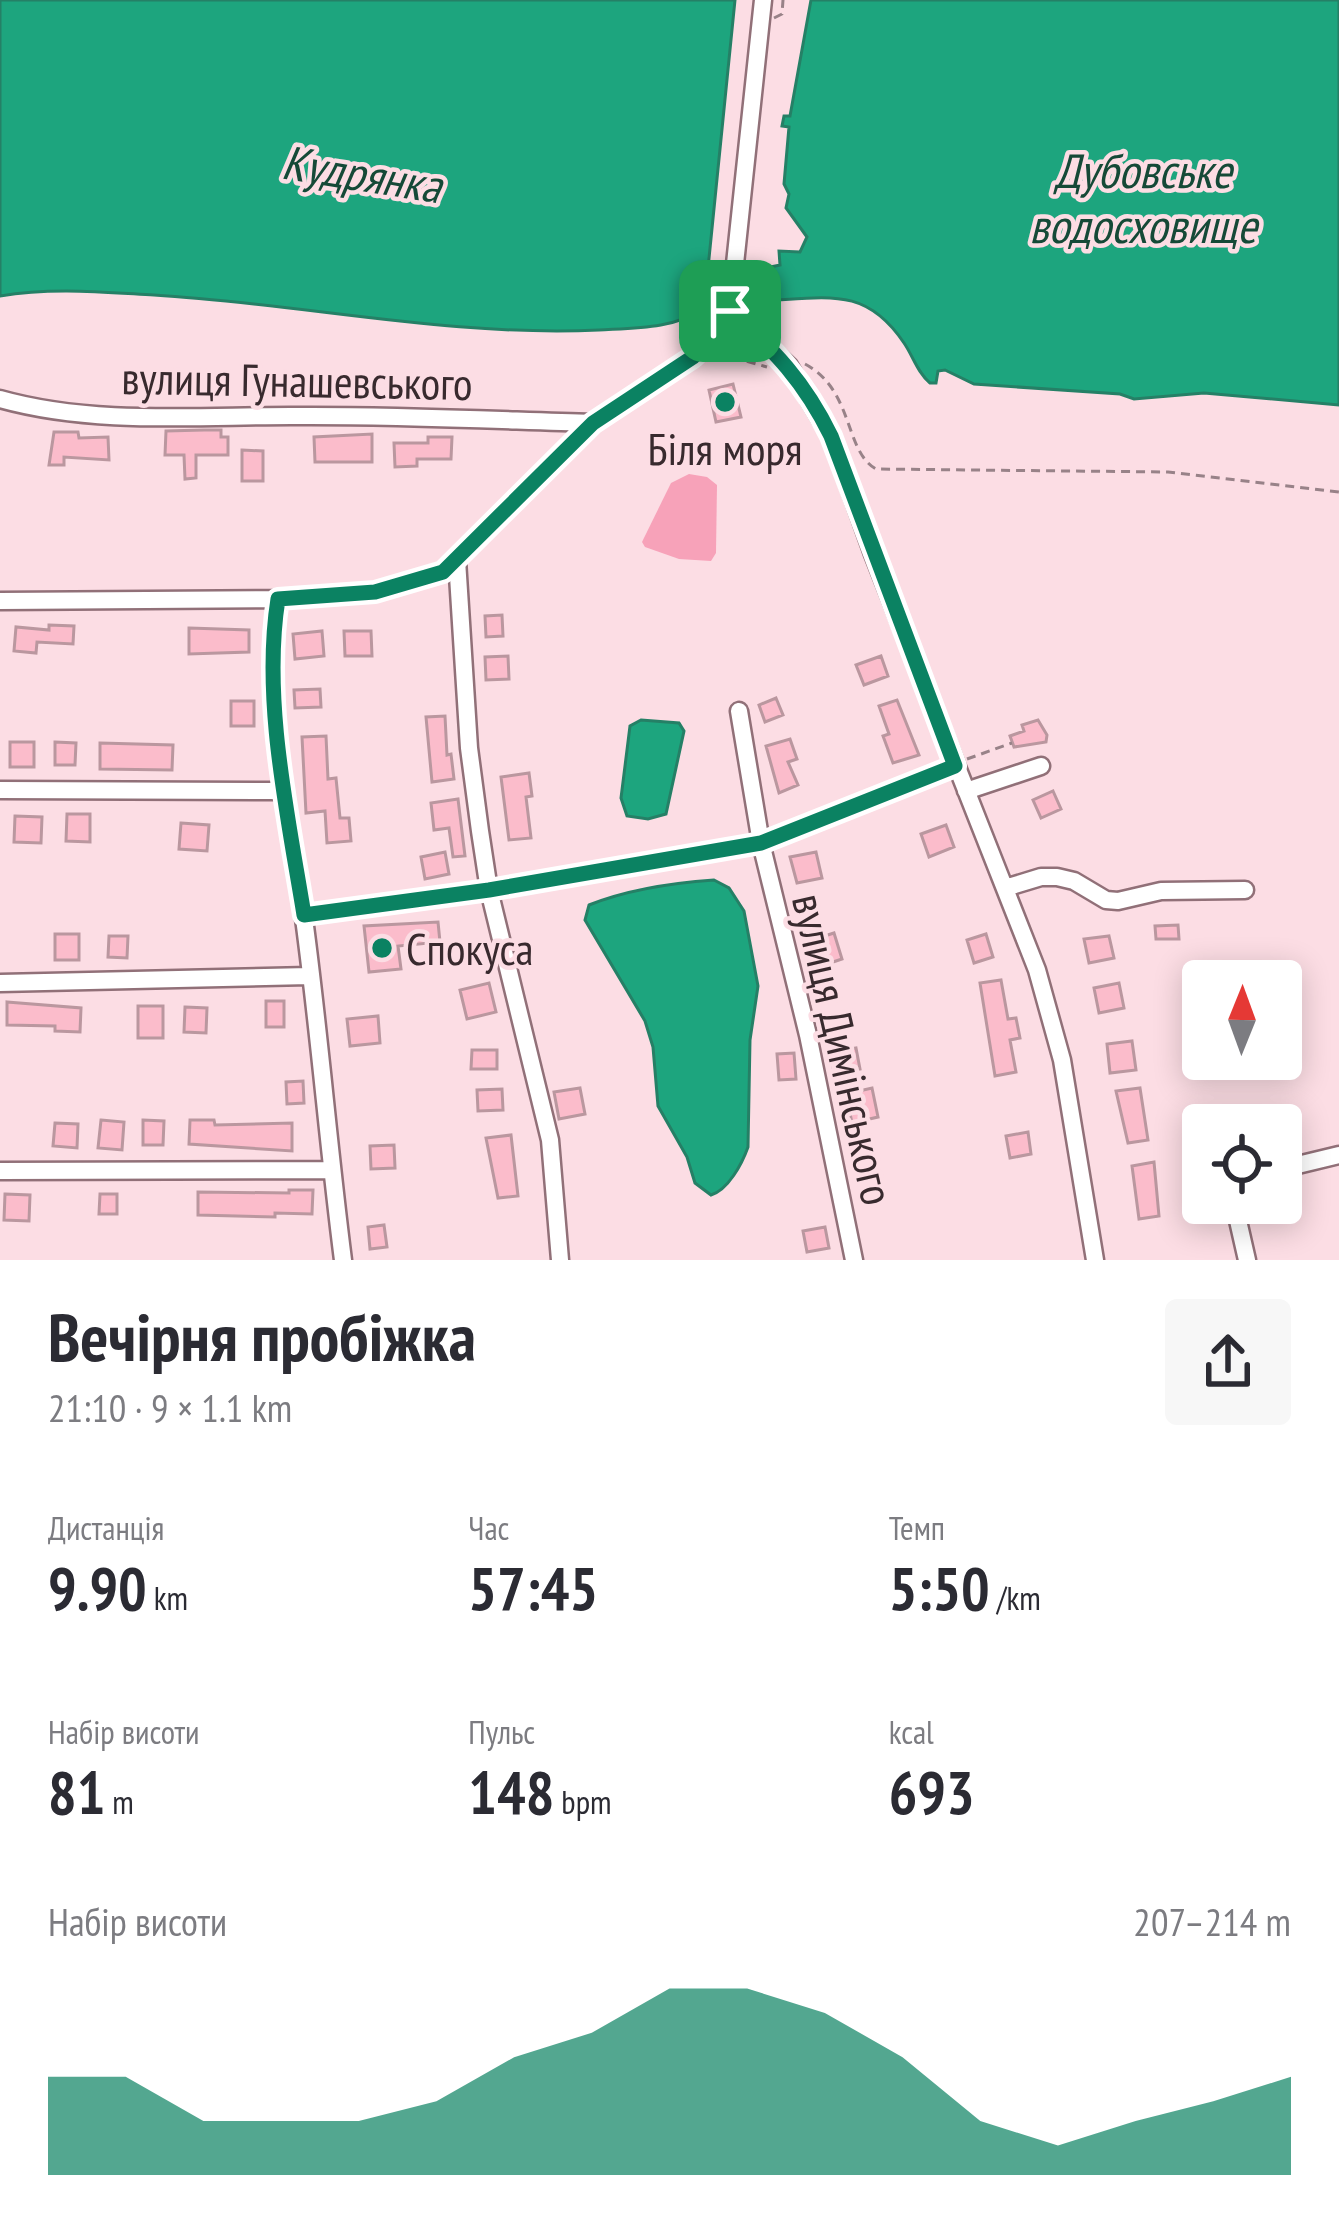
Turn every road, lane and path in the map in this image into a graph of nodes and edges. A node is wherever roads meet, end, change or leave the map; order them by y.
1 (763, 0) edge
2 (730, 311) junction
3 (781, 356) junction
4 (693, 357) junction
5 (801, 383) junction
6 (0, 399) edge
7 (593, 423) junction
8 (1339, 492) edge
9 (457, 560) junction
10 (278, 599) junction
11 (0, 601) edge
12 (739, 711) dead end
13 (1012, 742) dead end
14 (955, 765) junction
15 (1041, 766) dead end
16 (0, 790) edge
17 (284, 791) junction
18 (966, 791) junction
19 (761, 843) junction
20 (1005, 887) junction
21 (489, 890) junction
22 (1245, 890) dead end
23 (304, 915) junction
24 (309, 976) junction
25 (0, 983) edge
26 (1339, 1155) edge
27 (1302, 1164) edge
28 (331, 1170) junction
29 (0, 1171) edge
30 (1239, 1224) edge
31 (343, 1260) edge
32 (560, 1260) edge
33 (854, 1260) edge
34 (1095, 1260) edge
35 (1247, 1260) edge

1 - 2 street
2 - 3 street
2 - 4 street
3 - 5 street
3 - 8 path
4 - 5 path
4 - 7 street
5 - 14 street
6 - 7 street, вулиця Гунашевського
7 - 9 street
9 - 10 street
9 - 21 street
10 - 11 street
10 - 17 street
12 - 19 street, вулиця Димінського
13 - 14 path
14 - 18 street
14 - 19 street
15 - 18 street
16 - 17 street
17 - 23 street
18 - 20 street
19 - 21 street
19 - 33 street, вулиця Димінського
20 - 22 street
20 - 34 street
21 - 23 street
21 - 32 street
23 - 24 street
24 - 25 street
24 - 28 street
26 - 27 street
28 - 29 street
28 - 31 street
30 - 35 street

